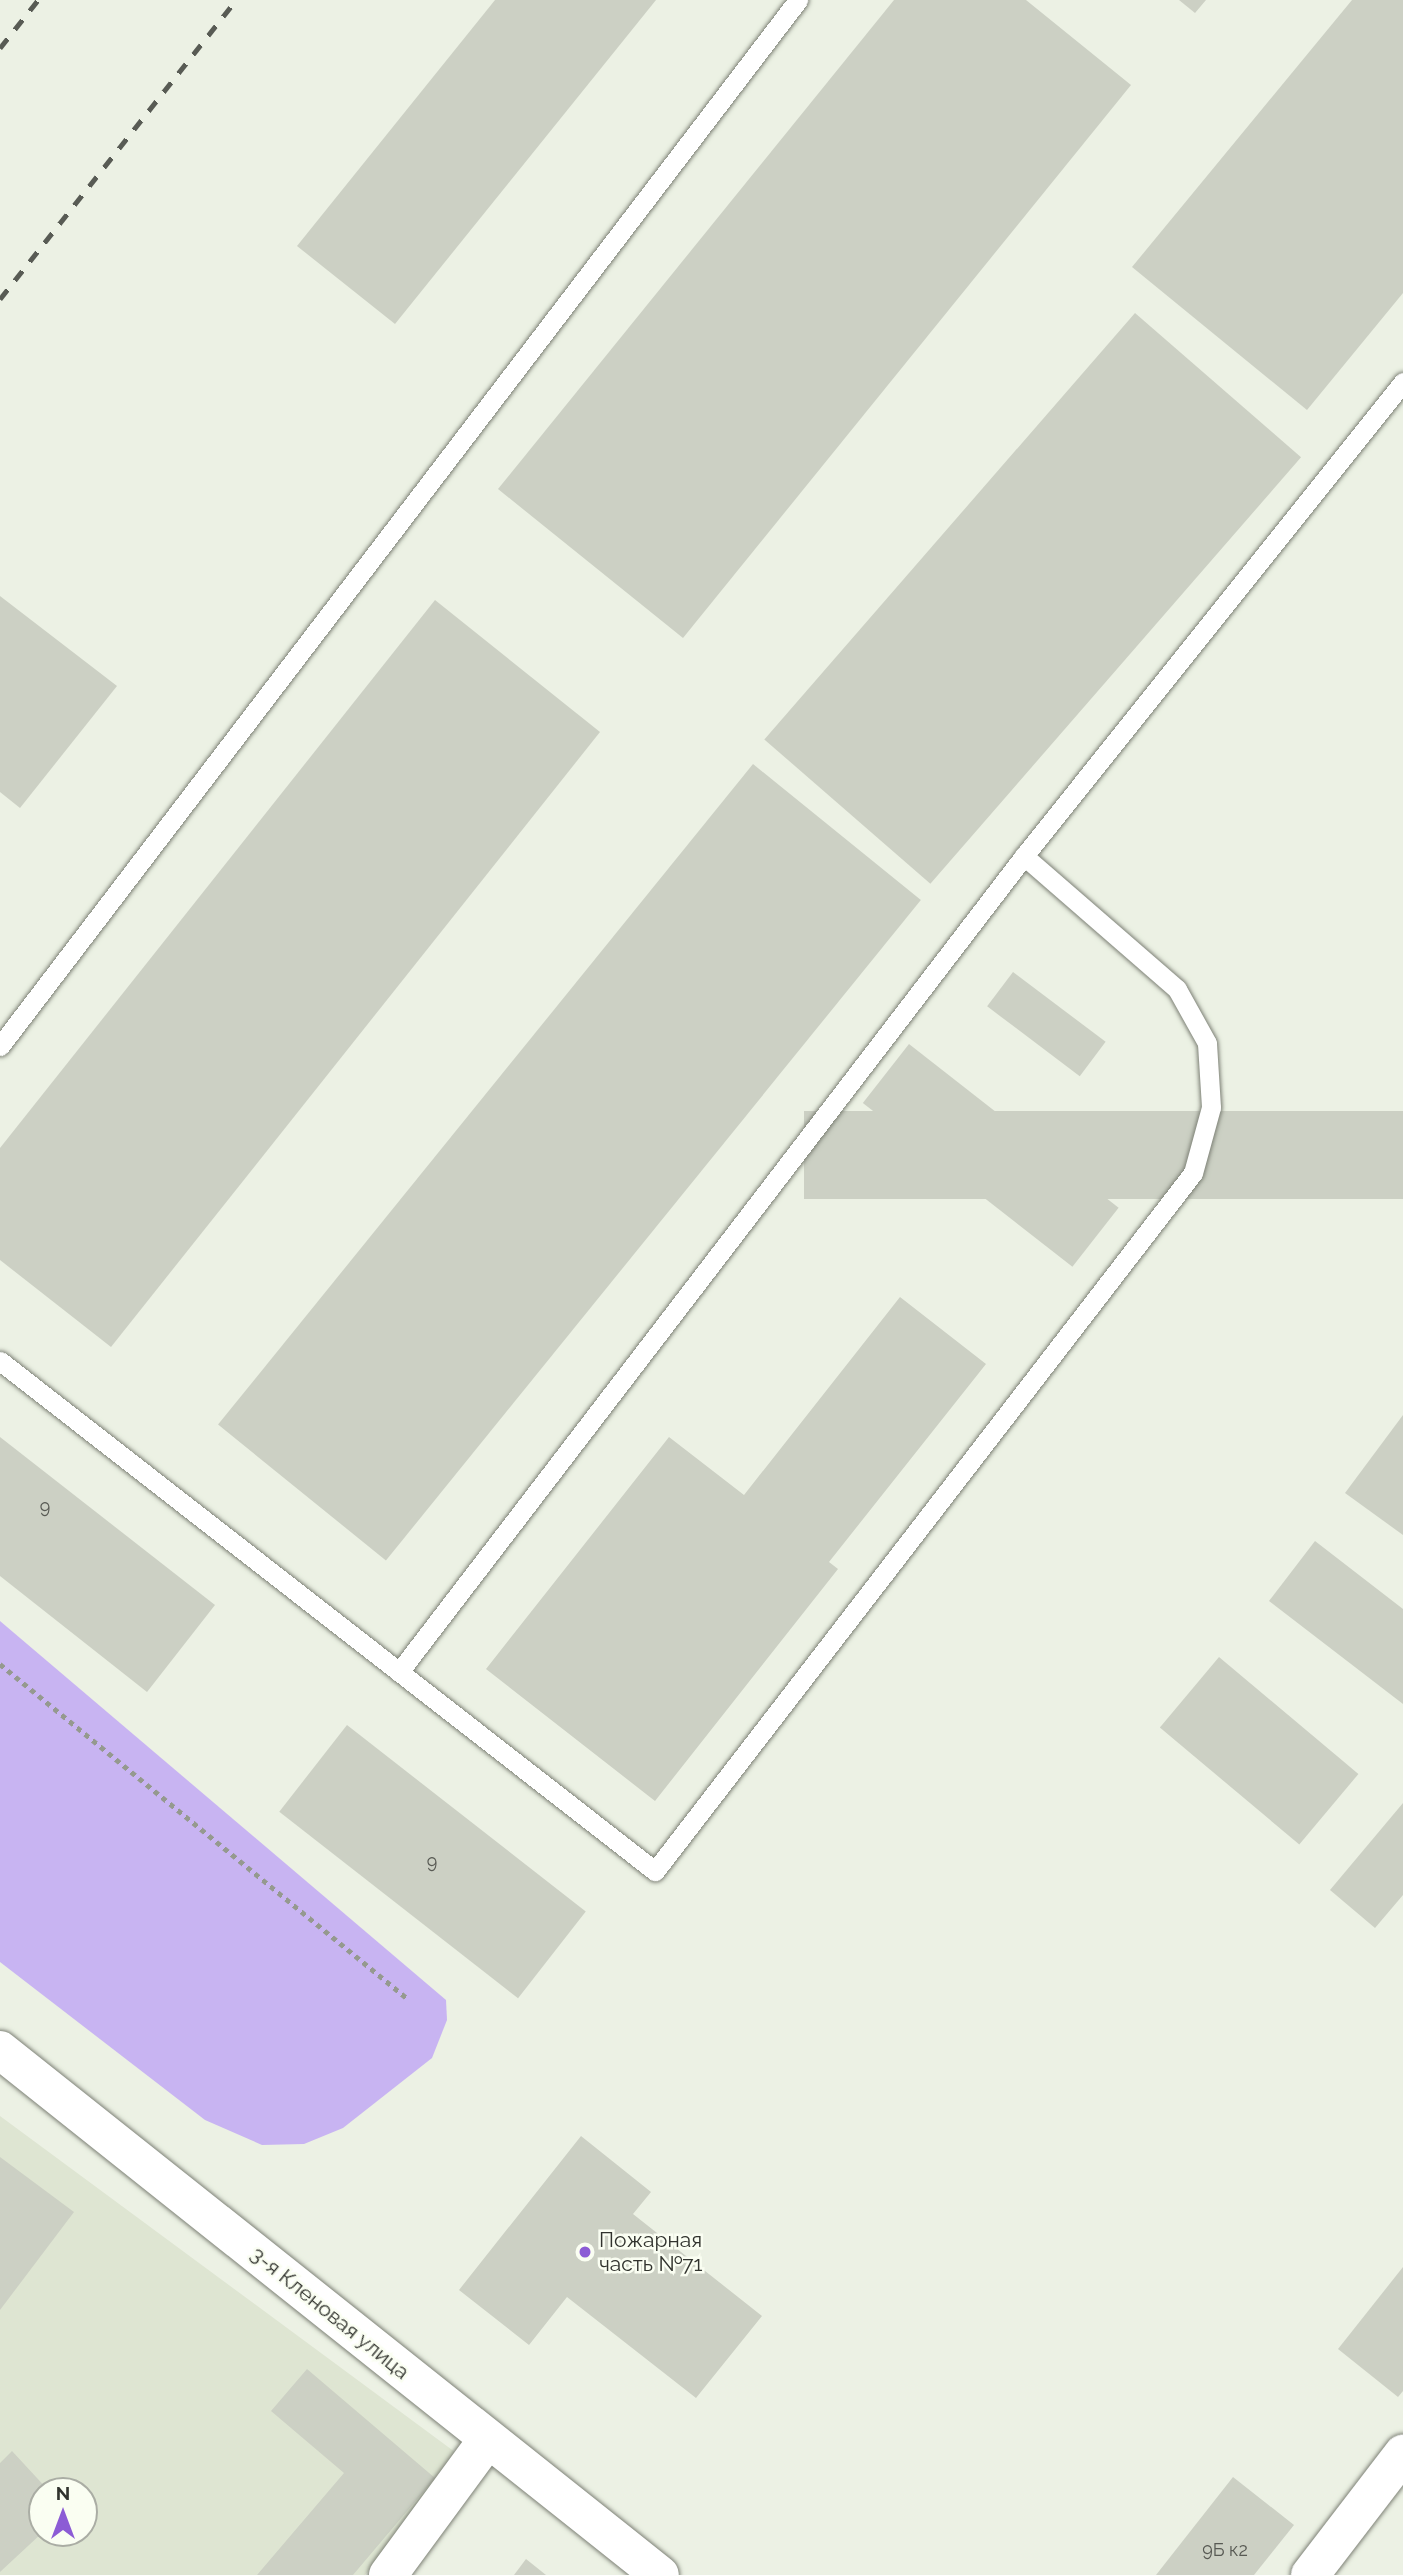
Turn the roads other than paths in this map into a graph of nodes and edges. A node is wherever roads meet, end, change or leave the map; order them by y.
1 (799, 0) edge
2 (1403, 382) edge
3 (1024, 856) junction
4 (0, 1046) edge
5 (0, 1361) edge
6 (399, 1672) junction
7 (0, 2050) edge
8 (488, 2440) junction
9 (1403, 2454) edge
10 (388, 2575) edge
11 (660, 2575) edge
12 (1310, 2575) edge

1 - 4 lane
2 - 3 lane
3 - 6 lane
3 - 6 lane
5 - 6 lane
7 - 8 street, 3-я Кленовая улица
8 - 10 street
8 - 11 street, 3-я Кленовая улица
9 - 12 street

